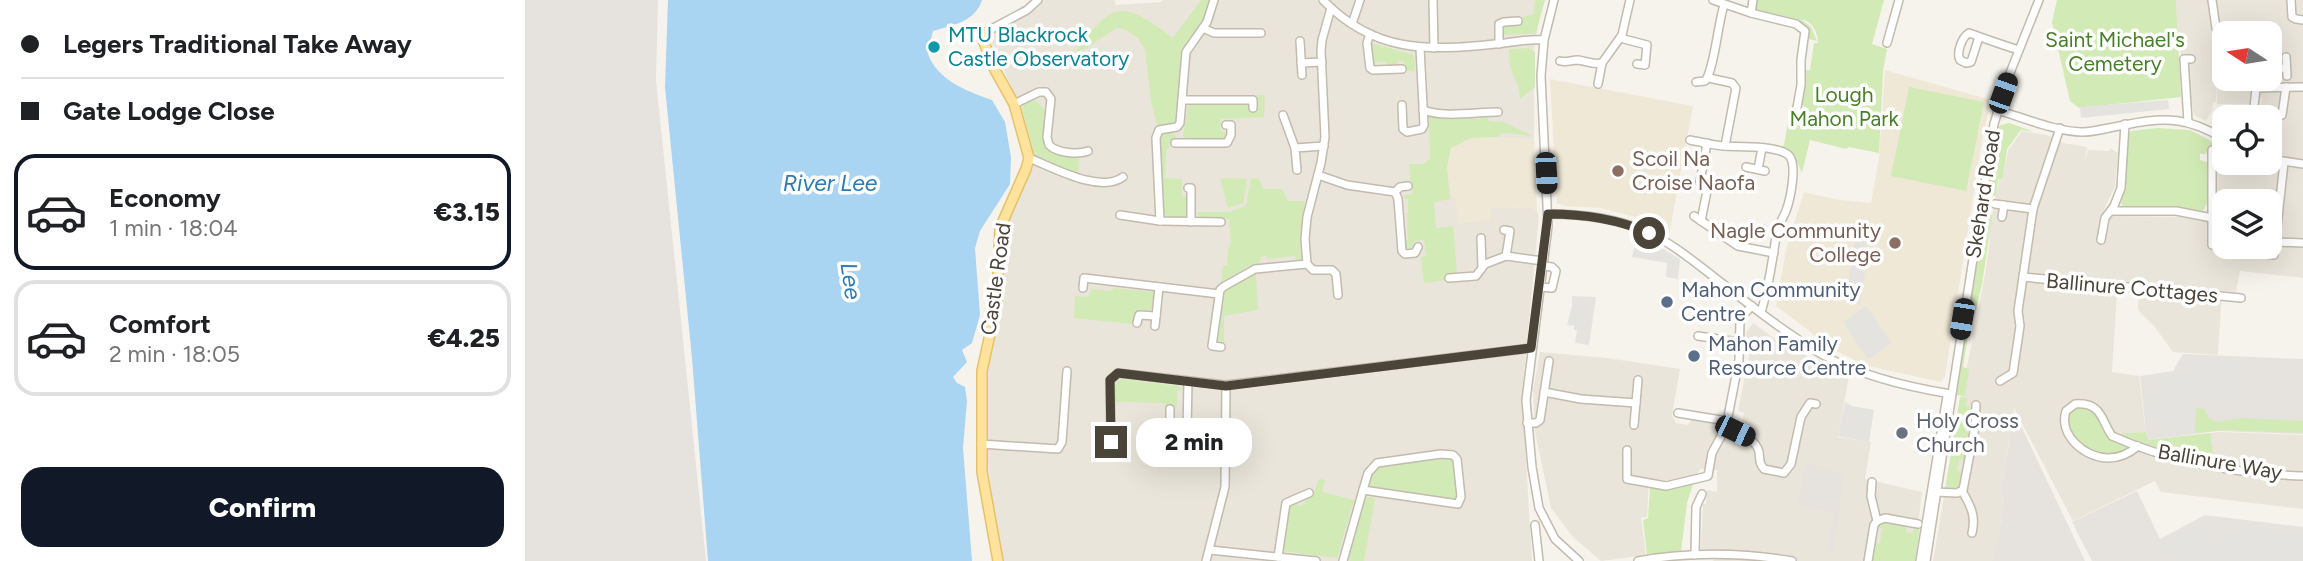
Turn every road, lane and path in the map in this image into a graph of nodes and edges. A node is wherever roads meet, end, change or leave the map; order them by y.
1 (1038, 0) edge
2 (1214, 0) edge
3 (1323, 0) edge
4 (1360, 0) edge
5 (1433, 0) edge
6 (1554, 0) edge
7 (1630, 0) edge
8 (1713, 0) edge
9 (1753, 0) edge
10 (1899, 0) edge
11 (2039, 0) edge
12 (2212, 0) edge
13 (2291, 0) edge
14 (1724, 5) junction
15 (1331, 8) junction
16 (1751, 13) junction
17 (1518, 20) dead end
18 (2303, 20) edge
19 (2215, 21) edge
20 (1352, 24) junction
21 (1203, 28) junction
22 (984, 33) joint
23 (1262, 33) dead end
24 (1370, 34) junction
25 (1878, 34) dead end
26 (1979, 37) dead end
27 (1620, 38) junction
28 (1544, 40) junction
29 (1300, 41) dead end
30 (1499, 44) junction
31 (1420, 48) junction
32 (1434, 48) junction
33 (2019, 50) junction
34 (2286, 57) dead end
35 (2187, 59) dead end
36 (1322, 62) junction
37 (1301, 63) junction
38 (1602, 63) junction
39 (1637, 64) dead end
40 (1565, 65) dead end
41 (1402, 69) dead end
42 (2282, 71) edge
43 (1301, 75) dead end
44 (1709, 78) junction
45 (1696, 82) dead end
46 (1598, 84) dead end
47 (2282, 87) edge
48 (2286, 87) junction
49 (2303, 87) edge
50 (1182, 100) junction
51 (1014, 104) junction
52 (1253, 108) dead end
53 (1402, 108) dead end
54 (1423, 110) junction
55 (1997, 110) junction
56 (1498, 111) dead end
57 (1283, 115) dead end
58 (2282, 115) dead end
59 (1795, 119) dead end
60 (2188, 122) junction
61 (2125, 124) junction
62 (1226, 125) dead end
63 (1178, 126) junction
64 (2060, 128) junction
65 (2212, 131) edge
66 (1707, 143) junction
67 (1695, 144) dead end
68 (1324, 146) junction
69 (1725, 146) junction
70 (1295, 148) junction
71 (1762, 148) junction
72 (1088, 151) dead end
73 (1029, 158) junction
74 (2284, 162) joint
75 (2303, 164) edge
76 (1746, 167) dead end
77 (1297, 170) dead end
78 (1318, 175) junction
79 (1123, 177) dead end
80 (1408, 186) dead end
81 (1188, 188) dead end
82 (2281, 189) edge
83 (1395, 192) junction
84 (2033, 209) junction
85 (2111, 211) junction
86 (1548, 214) junction
87 (1120, 215) dead end
88 (2002, 217) dead end
89 (2212, 218) edge
90 (1160, 220) junction
91 (1191, 222) junction
92 (1221, 222) dead end
93 (1507, 231) dead end
94 (2105, 235) dead end
95 (1481, 238) dead end
96 (2282, 242) edge
97 (2303, 243) edge
98 (1417, 250) dead end
99 (1774, 253) junction
100 (1506, 256) junction
101 (1543, 263) junction
102 (1307, 264) junction
103 (1482, 267) junction
104 (2023, 277) junction
105 (1449, 278) dead end
106 (1159, 287) junction
107 (1540, 287) junction
108 (1083, 288) dead end
109 (1219, 294) junction
110 (1339, 296) dead end
111 (2241, 298) dead end
112 (1752, 306) junction
113 (1761, 312) junction
114 (1156, 316) junction
115 (1137, 323) dead end
116 (1154, 326) dead end
117 (1698, 336) dead end
118 (1738, 342) junction
119 (1221, 347) dead end
120 (1531, 348) junction
121 (1539, 365) dead end
122 (1067, 371) dead end
123 (1638, 380) dead end
124 (1188, 381) junction
125 (2000, 381) dead end
126 (1226, 386) junction
127 (1544, 392) junction
128 (1951, 394) junction
129 (1636, 403) junction
130 (1816, 404) dead end
131 (1976, 405) dead end
132 (1170, 409) dead end
133 (1678, 413) dead end
134 (1527, 423) junction
135 (1727, 424) junction
136 (1634, 425) dead end
137 (1170, 435) junction
138 (1099, 437) dead end
139 (981, 443) junction
140 (1170, 444) dead end
141 (2138, 446) junction
142 (1630, 454) dead end
143 (2303, 476) edge
144 (1872, 482) dead end
145 (1363, 490) junction
146 (1962, 491) junction
147 (1934, 492) junction
148 (1309, 494) dead end
149 (1702, 494) dead end
150 (1877, 521) junction
151 (1535, 525) dead end
152 (1913, 526) dead end
153 (1972, 533) dead end
154 (1210, 550) junction
155 (1695, 555) junction
156 (1273, 558) edge
157 (1706, 558) edge
158 (1304, 559) edge
159 (998, 561) edge
160 (1206, 561) edge
161 (1316, 561) edge
162 (1343, 561) edge
163 (1539, 561) edge
164 (1579, 561) edge
165 (1638, 561) edge
166 (1787, 561) edge
167 (1868, 561) edge
168 (1920, 561) edge
169 (1926, 561) edge

1 - 22 street
2 - 21 street
3 - 15 street
4 - 20 street
5 - 32 street
6 - 28 street
7 - 27 street
8 - 14 street
9 - 16 street
10 - 25 street
11 - 33 street, Skehard Road
12 - 19 street
13 - 18 street
14 - 16 street
14 - 44 street
15 - 20 street
15 - 36 street
16 - 59 street
17 - 30 street
20 - 24 street
21 - 23 street
21 - 50 street
22 - 51 main road
24 - 31 street
24 - 41 street
26 - 33 street
27 - 38 street
27 - 39 street
28 - 30 street
28 - 86 street
29 - 37 street
30 - 32 street
31 - 32 street
31 - 54 street
33 - 55 street, Skehard Road
34 - 42 street
35 - 60 street
36 - 37 street
36 - 68 street
37 - 43 street
38 - 40 street
38 - 46 street
44 - 45 street
44 - 69 street
47 - 48 street
48 - 49 street
48 - 58 street
50 - 52 street
50 - 63 street
51 - 72 street
51 - 73 main road
53 - 54 street
54 - 56 street
55 - 64 street
55 - 128 street, Skehard Road
57 - 70 street
60 - 61 street
60 - 65 street
61 - 64 street
61 - 85 street
62 - 63 street
63 - 90 street
64 - 84 street
66 - 67 street
66 - 69 street
66 - 99 street
68 - 70 street
68 - 78 street
69 - 71 street
70 - 77 street
71 - 76 street
71 - 99 street
73 - 79 street
73 - 139 main road, Castle Road
74 - 75 street
74 - 82 street
78 - 83 street
78 - 102 street
80 - 83 street
81 - 91 street
83 - 98 street
84 - 88 street
84 - 104 street
85 - 89 street
85 - 94 street
86 - 101 street
86 - 112 street
87 - 90 street
90 - 91 street
91 - 92 street
93 - 100 street
95 - 103 street
96 - 97 street
99 - 113 street
100 - 101 street
100 - 103 street
101 - 107 street
101 - 107 street
102 - 109 street
102 - 110 street
103 - 105 street
104 - 111 street, Ballinure Cottages
104 - 125 street
106 - 108 street
106 - 109 street
106 - 114 street
107 - 120 street
109 - 119 street
112 - 113 street
112 - 118 street
113 - 128 street
114 - 115 street
114 - 116 street
117 - 118 street
118 - 135 street
120 - 126 street
120 - 134 street
121 - 127 street
122 - 139 street
123 - 129 street
124 - 126 street
124 - 137 street
124 - 138 street
126 - 154 street
127 - 129 street
127 - 134 street
128 - 147 street, Skehard Road
129 - 136 street
130 - 135 street
131 - 146 street
132 - 137 street
133 - 135 street
134 - 164 street
135 - 142 street
137 - 140 street
139 - 159 main road, Castle Road
141 - 141 street, Ballinure Way
141 - 143 street, Ballinure Way
144 - 150 street
145 - 145 street
145 - 162 street
146 - 147 street
146 - 153 street
147 - 168 street, Skehard Road
147 - 169 street, Skehard Road
148 - 156 street
149 - 155 street
150 - 152 street
150 - 167 street
151 - 163 street
154 - 156 street
154 - 160 street
155 - 157 street
155 - 165 street
156 - 158 street
157 - 166 street
158 - 161 street

